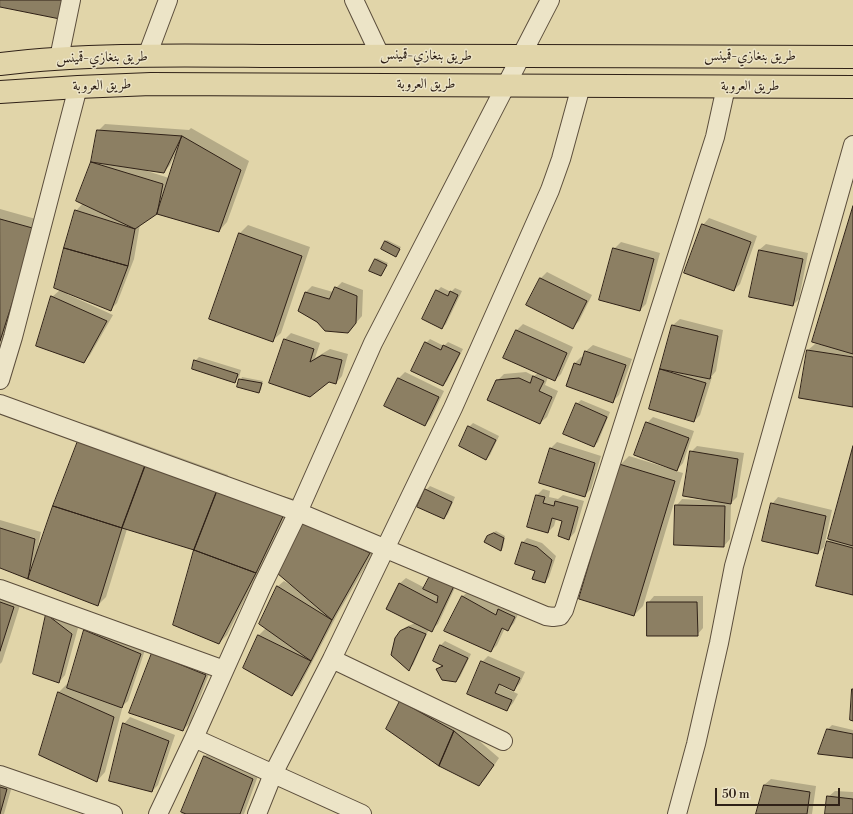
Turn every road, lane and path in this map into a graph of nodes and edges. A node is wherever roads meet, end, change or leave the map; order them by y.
1 (72, 0) edge
2 (168, 0) edge
3 (354, 0) edge
4 (550, 0) edge
5 (380, 55) junction
6 (146, 56) junction
7 (520, 57) junction
8 (853, 57) edge
9 (59, 58) junction
10 (0, 64) edge
11 (505, 86) junction
12 (581, 86) junction
13 (78, 87) junction
14 (726, 87) junction
15 (853, 87) edge
16 (0, 92) edge
17 (853, 145) edge
18 (0, 380) edge
19 (0, 404) edge
20 (298, 512) junction
21 (385, 549) junction
22 (0, 589) edge
23 (332, 659) junction
24 (224, 670) junction
25 (194, 738) junction
26 (503, 741) dead end
27 (273, 774) junction
28 (0, 775) edge
29 (113, 814) edge
30 (158, 814) edge
31 (257, 814) edge
32 (362, 814) edge
33 (677, 814) edge

1 - 9 street
2 - 6 street
3 - 5 street
4 - 7 street
5 - 6 main road, طريق بنغازي-قمينس
5 - 7 main road, طريق بنغازي-قمينس
6 - 9 main road, طريق بنغازي-قمينس
7 - 8 main road, طريق بنغازي-قمينس
7 - 11 street
9 - 10 main road, طريق بنغازي-قمينس
11 - 12 main road, طريق العروبة
11 - 13 main road, طريق العروبة
11 - 20 street
12 - 14 main road, طريق العروبة
12 - 21 street
13 - 16 main road, طريق العروبة
13 - 18 street
14 - 15 main road, طريق العروبة
14 - 21 street
17 - 33 street
19 - 20 street
20 - 21 street
20 - 24 street
21 - 23 street
22 - 24 street
23 - 26 street
23 - 27 street
24 - 25 street
25 - 27 street
25 - 30 street
27 - 31 street
27 - 32 street
28 - 29 street

